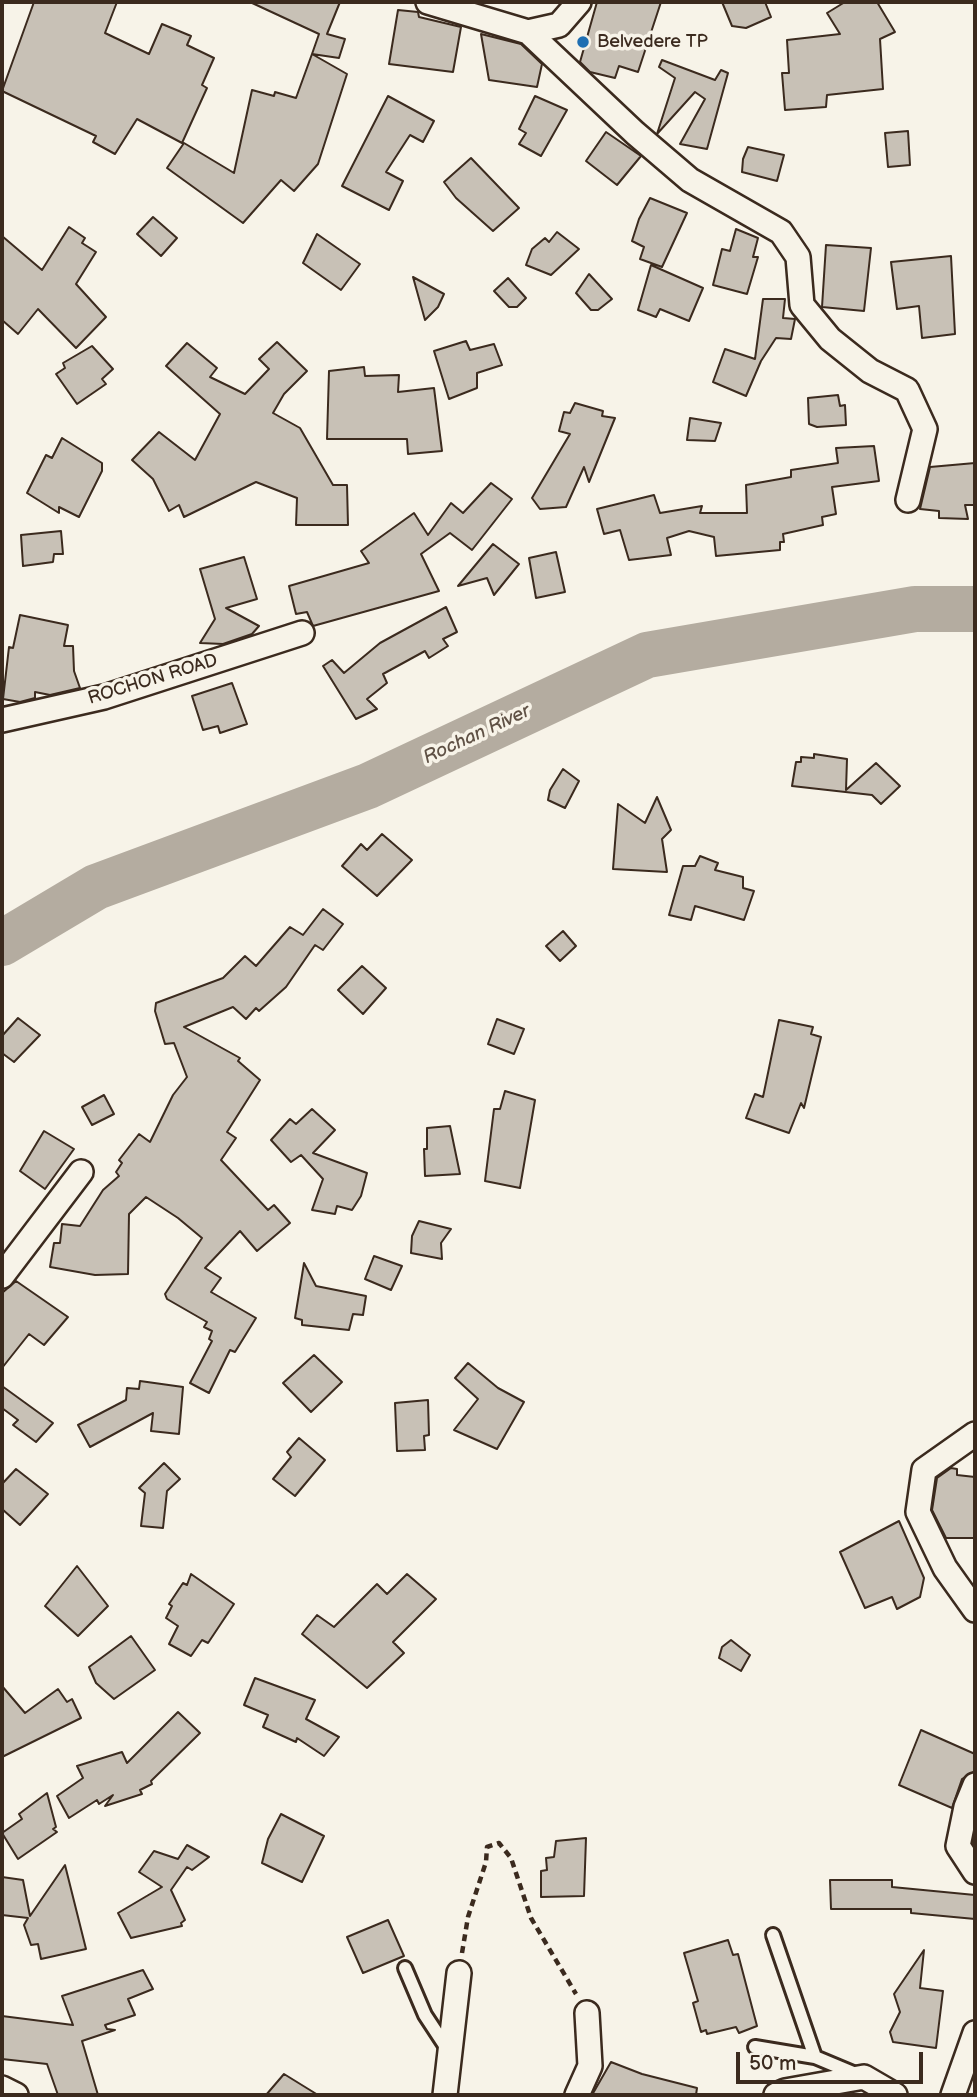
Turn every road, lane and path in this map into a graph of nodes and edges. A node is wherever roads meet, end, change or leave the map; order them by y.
1 (428, 2) edge
2 (579, 2) edge
3 (528, 32) junction
4 (908, 500) dead end
5 (302, 633) dead end
6 (2, 720) edge
7 (81, 1172) dead end
8 (2, 1276) edge
9 (975, 1434) edge
10 (975, 1610) edge
11 (975, 1785) edge
12 (975, 1872) edge
13 (773, 1935) dead end
14 (405, 1968) dead end
15 (459, 1973) joint
16 (587, 2013) joint
17 (975, 2033) edge
18 (755, 2047) dead end
19 (452, 2057) junction
20 (815, 2057) junction
21 (864, 2077) junction
22 (2, 2088) edge
23 (961, 2089) edge
24 (16, 2095) edge
25 (445, 2095) edge
26 (577, 2095) edge
27 (776, 2095) edge
28 (895, 2095) edge

1 - 3 street
2 - 3 street
3 - 4 street
5 - 6 street, ROCHON ROAD
7 - 8 street
9 - 10 street
11 - 12 street
13 - 20 lane
14 - 19 lane
15 - 16 path
15 - 19 street
16 - 26 street
17 - 23 street
18 - 20 lane
19 - 25 street
20 - 21 lane
21 - 27 street
21 - 28 street
22 - 24 street

